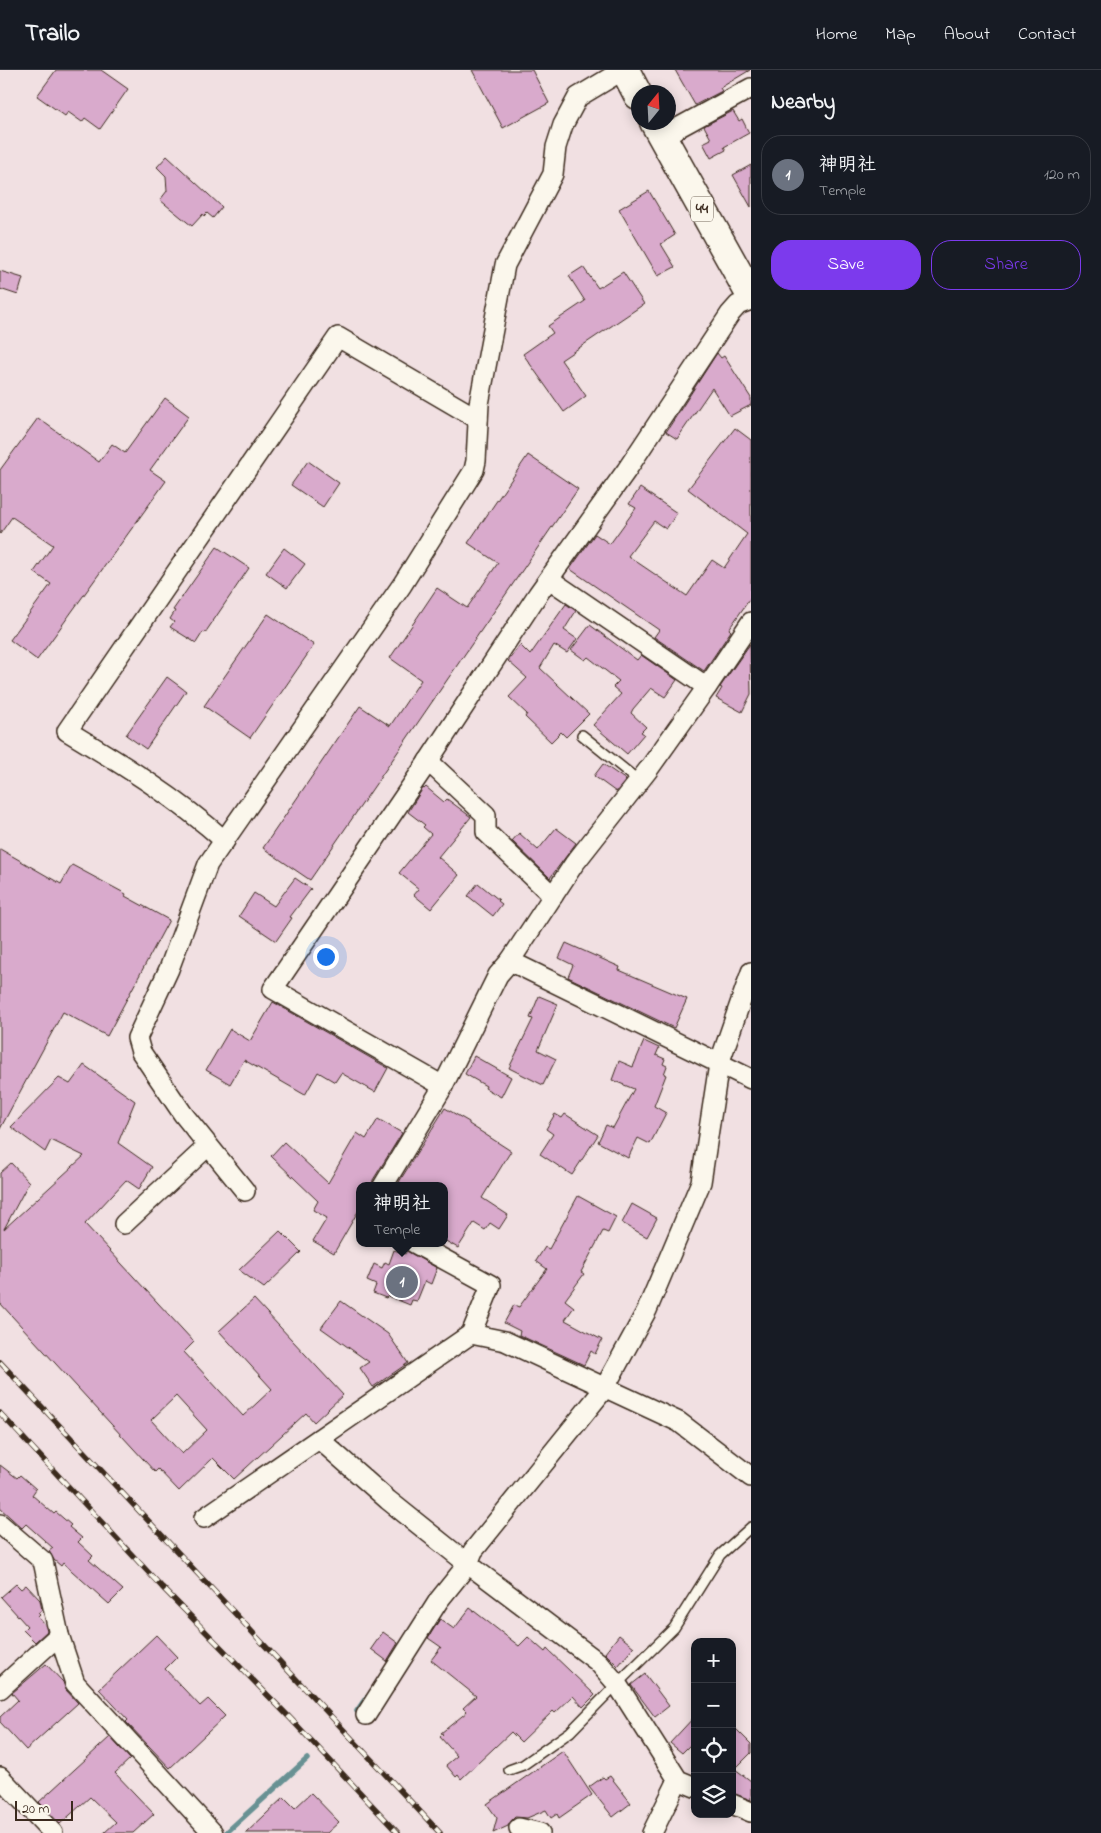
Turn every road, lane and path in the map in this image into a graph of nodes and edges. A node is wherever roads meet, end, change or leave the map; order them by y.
1 (624, 70) edge
2 (632, 85) edge
3 (751, 88) edge
4 (676, 129) edge
5 (658, 130) edge
6 (751, 298) edge
7 (478, 418) junction
8 (549, 579) junction
9 (751, 622) edge
10 (707, 687) junction
11 (582, 735) dead end
12 (428, 761) junction
13 (639, 781) junction
14 (225, 841) junction
15 (553, 896) junction
16 (510, 961) junction
17 (751, 972) edge
18 (719, 1064) junction
19 (751, 1079) edge
20 (444, 1086) junction
21 (208, 1146) junction
22 (385, 1182) edge
23 (244, 1191) dead end
24 (124, 1224) dead end
25 (421, 1247) edge
26 (471, 1334) junction
27 (604, 1389) junction
28 (320, 1440) junction
29 (751, 1477) edge
30 (204, 1518) dead end
31 (0, 1524) edge
32 (751, 1528) edge
33 (468, 1564) junction
34 (59, 1635) junction
35 (617, 1684) junction
36 (0, 1689) edge
37 (366, 1715) dead end
38 (509, 1770) dead end
39 (0, 1777) edge
40 (686, 1784) edge
41 (736, 1806) edge
42 (751, 1812) edge
43 (519, 1828) dead end
44 (53, 1833) edge
45 (214, 1833) edge
46 (540, 1833) edge
47 (652, 1833) edge

1 - 2 main road
1 - 7 street
3 - 4 street
5 - 6 main road, 44
6 - 8 street
7 - 14 street
7 - 14 street
8 - 10 street
8 - 12 street
9 - 10 street
10 - 13 street
11 - 13 lane
12 - 15 street
12 - 20 street
13 - 15 street
14 - 21 street
15 - 16 street
16 - 18 street
16 - 20 street
17 - 18 street
18 - 19 street
18 - 27 street
20 - 22 street
21 - 23 street
21 - 24 street
25 - 26 street
26 - 27 street
26 - 28 street
27 - 29 street
27 - 33 street
28 - 30 street
28 - 33 street
31 - 34 street
32 - 35 lane
33 - 35 street
33 - 37 street
34 - 36 street
34 - 45 street
35 - 38 lane
35 - 40 street
39 - 44 street
40 - 47 street
41 - 42 street
43 - 46 street

